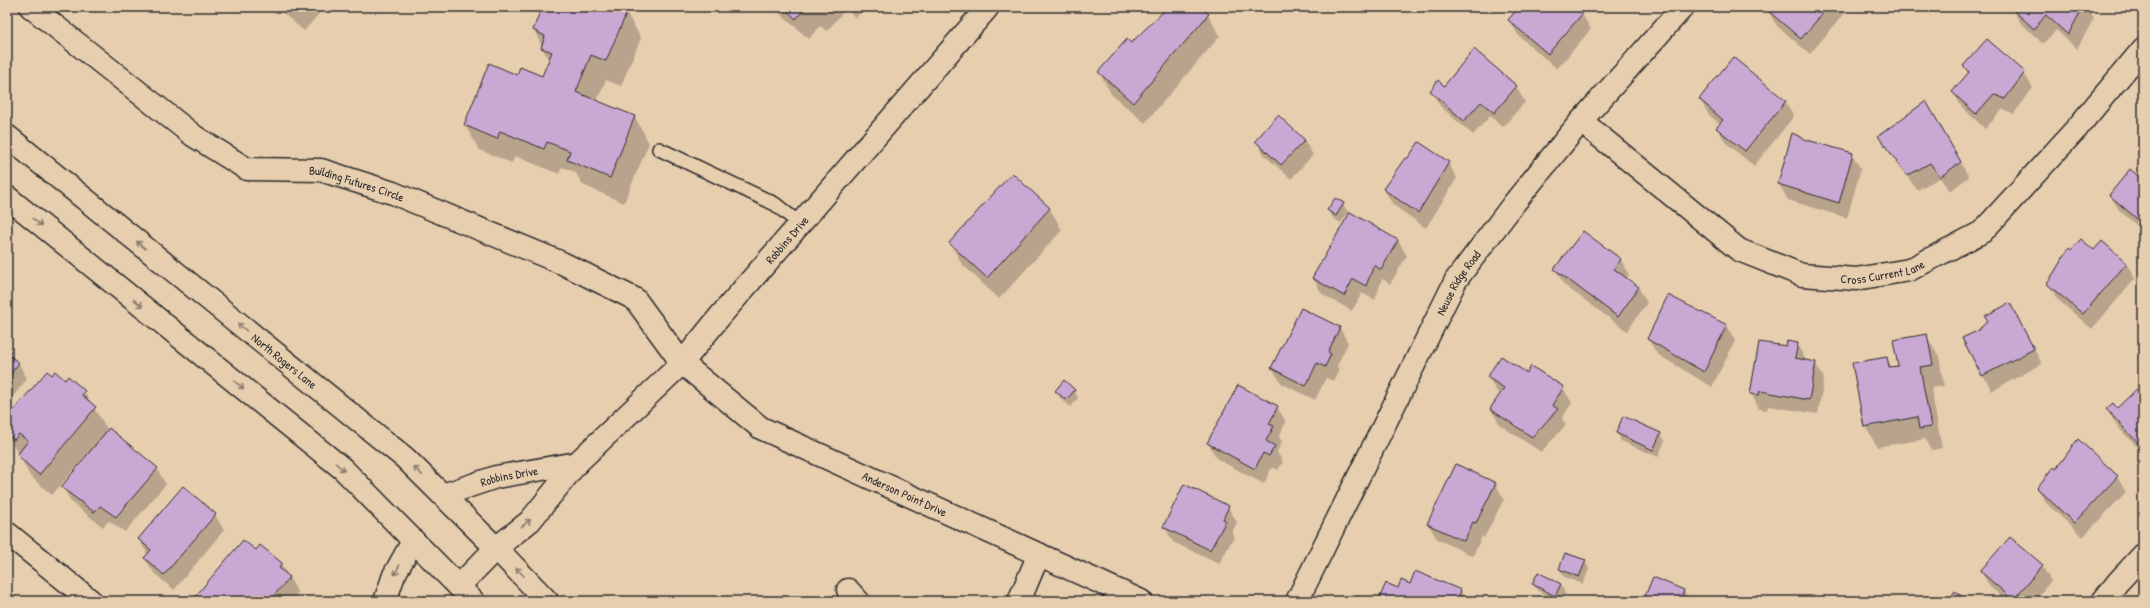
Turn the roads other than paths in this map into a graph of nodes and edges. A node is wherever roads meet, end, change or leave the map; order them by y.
1 (31, 7) edge
2 (988, 7) edge
3 (1683, 7) edge
4 (2143, 49) edge
5 (1581, 121) junction
6 (7, 136) edge
7 (659, 149) dead end
8 (7, 197) edge
9 (800, 224) junction
10 (682, 363) junction
11 (577, 463) junction
12 (443, 495) junction
13 (7, 533) edge
14 (413, 541) junction
15 (496, 548) junction
16 (1039, 554) junction
17 (2143, 555) edge
18 (466, 594) edge
19 (91, 601) edge
20 (385, 601) edge
21 (547, 601) edge
22 (1019, 601) edge
23 (1142, 601) edge
24 (1297, 601) edge
25 (2103, 601) edge

1 - 10 street, Building Futures Circle
2 - 9 street, Robbins Drive
3 - 5 street, Neuse Ridge Road
4 - 5 street, Cross Current Lane
5 - 24 street, Neuse Ridge Road
12 -> 6 street, North Rogers Lane
7 - 9 lane
8 -> 14 street
9 - 10 street, Robbins Drive
10 - 11 street, Robbins Drive
10 - 16 street, Anderson Point Drive
11 - 12 street, Robbins Drive
15 -> 11 street, Robbins Drive
12 - 15 street, North Rogers Lane
13 - 19 street
14 - 18 street
14 -> 20 street
15 - 18 street, Robbins Drive
21 -> 15 street, North Rogers Lane
16 - 22 street
16 - 23 street, Anderson Point Drive
17 - 25 street

